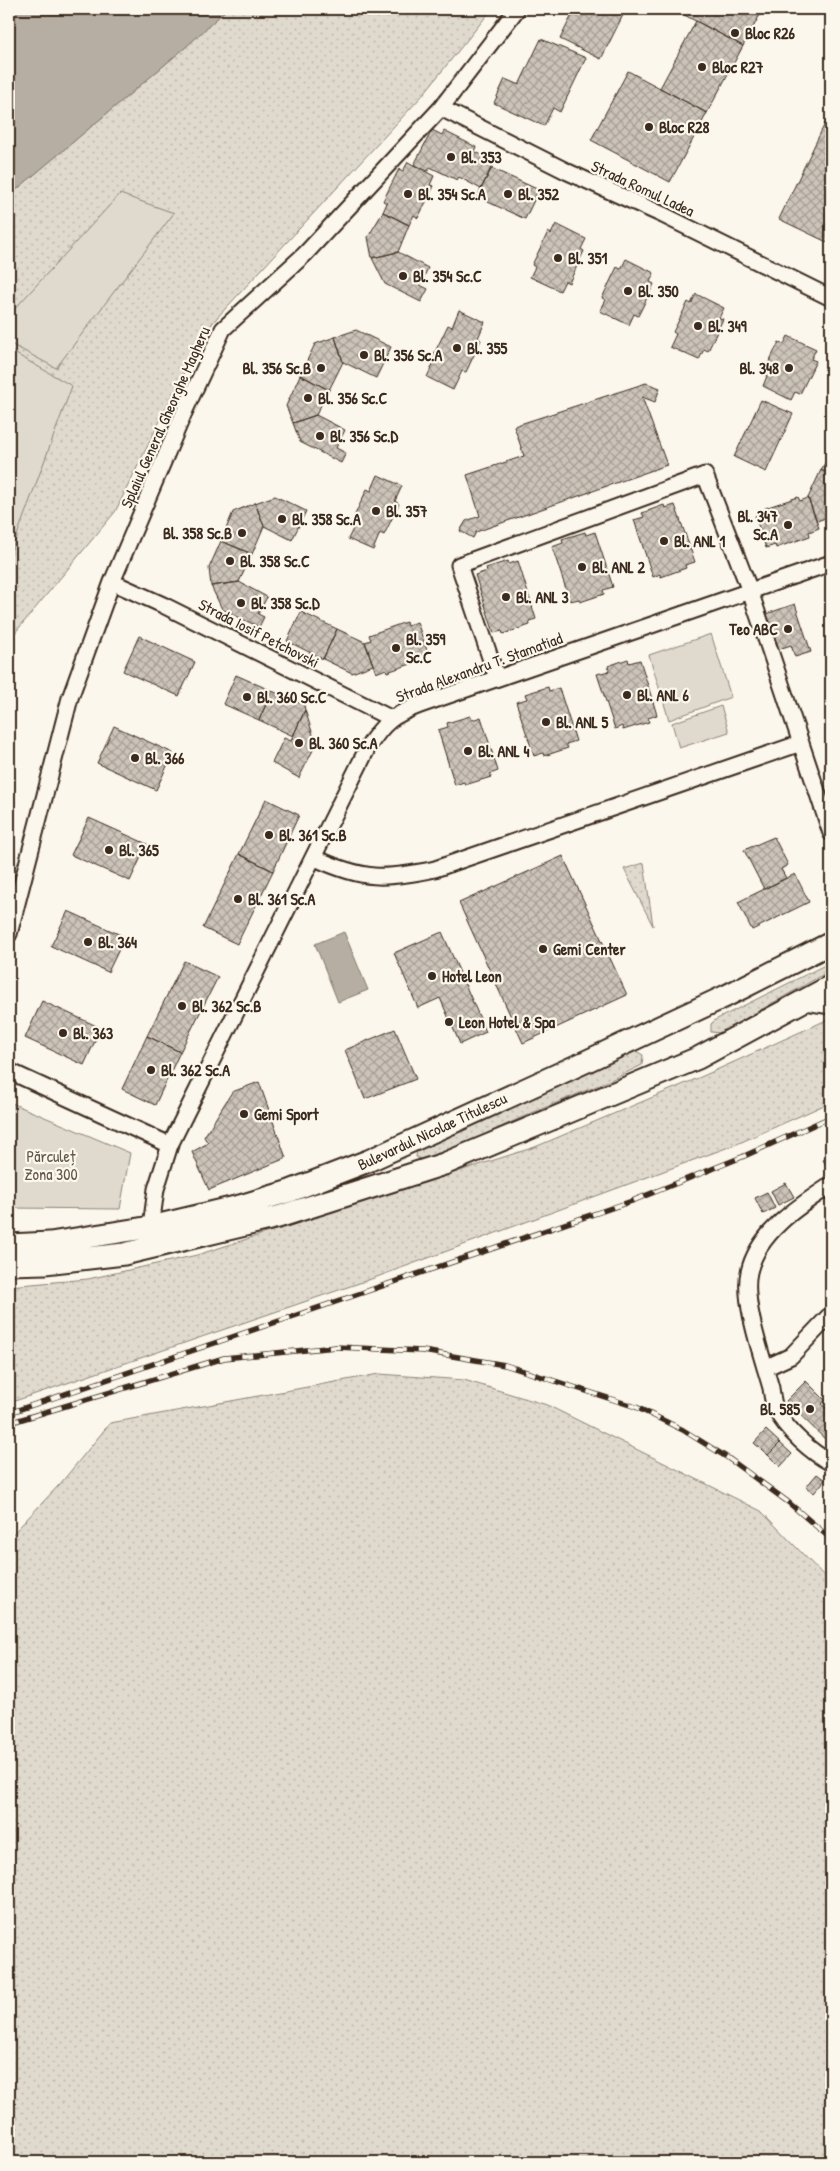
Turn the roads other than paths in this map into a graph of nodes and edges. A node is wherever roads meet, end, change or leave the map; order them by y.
1 (517, 9) edge
2 (441, 108) junction
3 (831, 298) edge
4 (831, 563) edge
5 (112, 582) junction
6 (750, 591) junction
7 (497, 678) junction
8 (390, 718) junction
9 (801, 743) junction
10 (831, 833) edge
11 (315, 858) junction
12 (9, 934) edge
13 (831, 943) edge
14 (831, 986) edge
15 (805, 1002) junction
16 (831, 1006) edge
17 (9, 1071) edge
18 (170, 1145) junction
19 (831, 1186) edge
20 (151, 1227) junction
21 (9, 1245) edge
22 (9, 1264) edge
23 (831, 1314) edge
24 (765, 1368) junction
25 (831, 1463) edge

1 - 2 street, Splaiul General Gheorghe Magheru
2 - 3 street, Strada Romul Ladea
2 - 5 street, Splaiul General Gheorghe Magheru
4 - 6 street, Strada Alexandru T. Stamatiad
5 - 8 street, Strada Iosif Petchovski
5 - 12 street, Splaiul General Gheorghe Magheru
6 - 7 street, Strada Alexandru T. Stamatiad
6 - 7 street
6 - 9 street
7 - 8 street, Strada Alexandru T. Stamatiad
8 - 11 street, Strada Alexandru T. Stamatiad
9 - 10 street
9 - 11 street
11 - 18 street, Strada Alexandru T. Stamatiad
13 - 20 main road, Bulevardul Nicolae Titulescu
14 - 15 main road, Bulevardul Nicolae Titulescu
15 - 16 street
15 - 22 main road, Bulevardul Nicolae Titulescu
17 - 18 street
18 - 20 street, Strada Alexandru T. Stamatiad
19 - 24 street
20 - 21 main road, Bulevardul Nicolae Titulescu
23 - 24 street
24 - 25 street

